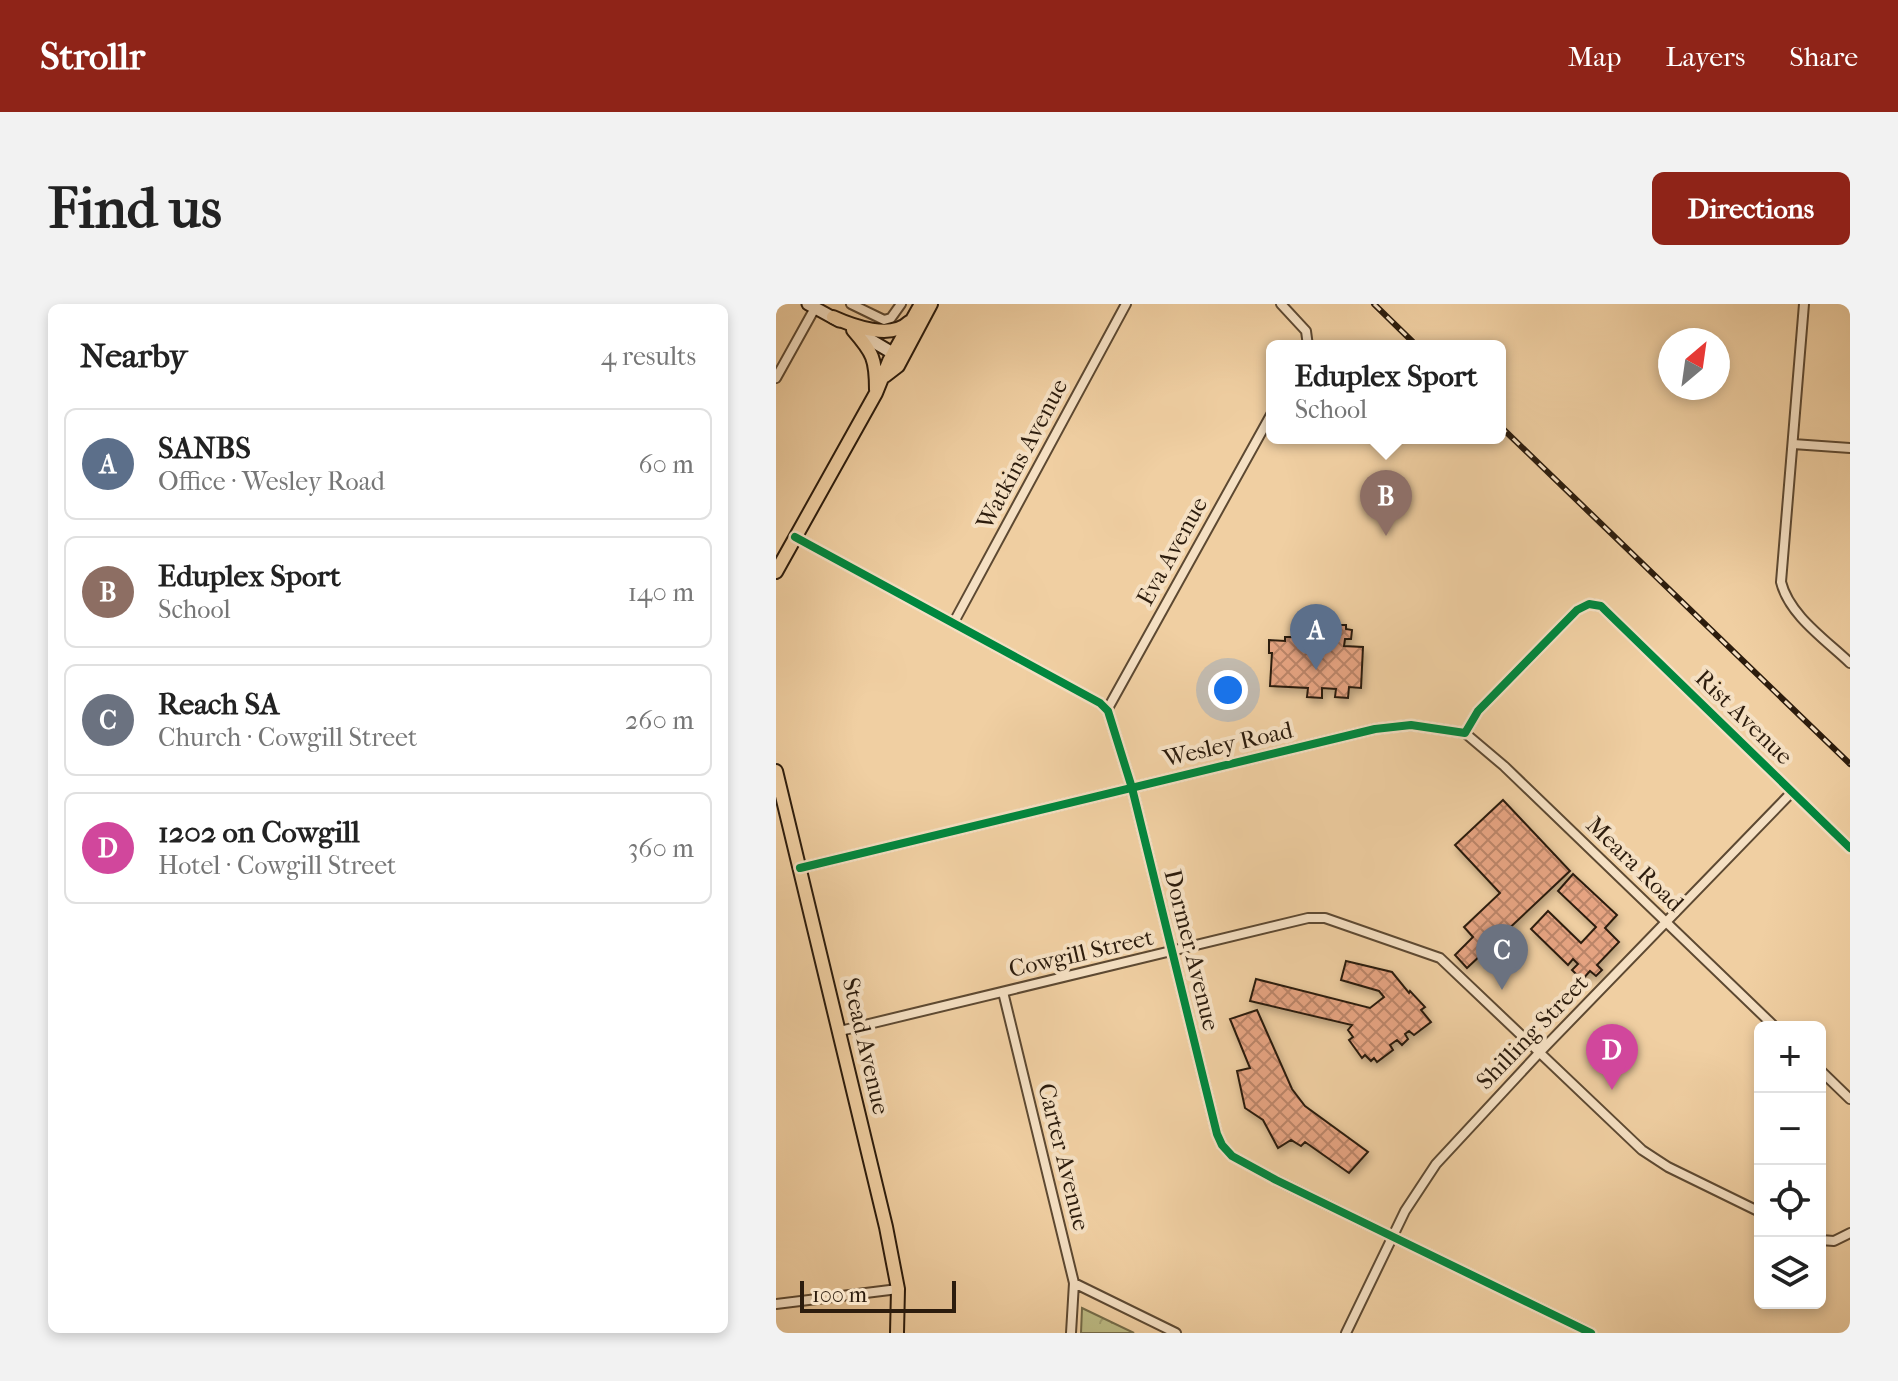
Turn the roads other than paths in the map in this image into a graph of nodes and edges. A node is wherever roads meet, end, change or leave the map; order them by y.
1 (851, 304) edge
2 (901, 304) edge
3 (931, 304) edge
4 (1126, 304) edge
5 (1281, 304) edge
6 (1804, 304) edge
7 (812, 306) edge
8 (918, 310) edge
9 (833, 317) junction
10 (853, 330) junction
11 (1307, 340) edge
12 (898, 356) junction
13 (776, 378) edge
14 (876, 393) junction
15 (1266, 424) edge
16 (1793, 444) junction
17 (1850, 448) edge
18 (795, 537) junction
19 (776, 572) edge
20 (954, 622) junction
21 (1850, 663) edge
22 (1107, 710) junction
23 (1465, 733) junction
24 (776, 771) edge
25 (1132, 788) junction
26 (1792, 792) junction
27 (1850, 848) edge
28 (800, 868) junction
29 (1666, 921) junction
30 (1172, 952) junction
31 (1003, 992) junction
32 (1769, 1021) edge
33 (840, 1031) junction
34 (1539, 1053) junction
35 (1826, 1076) edge
36 (1850, 1099) edge
37 (1754, 1209) edge
38 (1850, 1233) edge
39 (1393, 1236) junction
40 (1826, 1240) edge
41 (1074, 1283) junction
42 (898, 1289) junction
43 (776, 1304) edge
44 (897, 1333) edge
45 (1071, 1333) edge
46 (1176, 1333) edge
47 (1346, 1333) edge
48 (1591, 1333) edge

1 - 2 street
3 - 12 main road
4 - 20 street, Watkins Avenue
5 - 11 street
6 - 16 street
7 - 9 street
7 - 13 street
8 - 9 main road
8 - 12 main road
9 - 10 street
10 - 12 street
10 - 14 main road
12 - 14 main road
14 - 18 main road
15 - 22 street, Eva Avenue
16 - 17 street
16 - 21 street
18 - 19 main road
18 - 20 street
20 - 22 street
22 - 25 street, Dormer Avenue
23 - 25 street, Wesley Road
23 - 26 street, Rist Avenue
23 - 29 street, Meara Road
24 - 28 main road, Stead Avenue
25 - 28 street, Wesley Road
25 - 30 street, Dormer Avenue
26 - 27 street, Rist Avenue
26 - 29 street, Shilling Street
28 - 33 main road, Stead Avenue
29 - 32 street, Meara Road
29 - 34 street, Shilling Street
30 - 31 street, Cowgill Street
30 - 34 street, Cowgill Street
30 - 39 street, Dormer Avenue
31 - 33 street, Cowgill Street
31 - 41 street, Carter Avenue
33 - 42 main road, Stead Avenue
34 - 37 street, Cowgill Street
34 - 39 street, Shilling Street
35 - 36 street
38 - 40 street
39 - 47 street, Shilling Street
39 - 48 street, Dormer Avenue
41 - 45 street, Carter Avenue
41 - 46 street
42 - 43 street
42 - 44 main road, Stead Avenue

